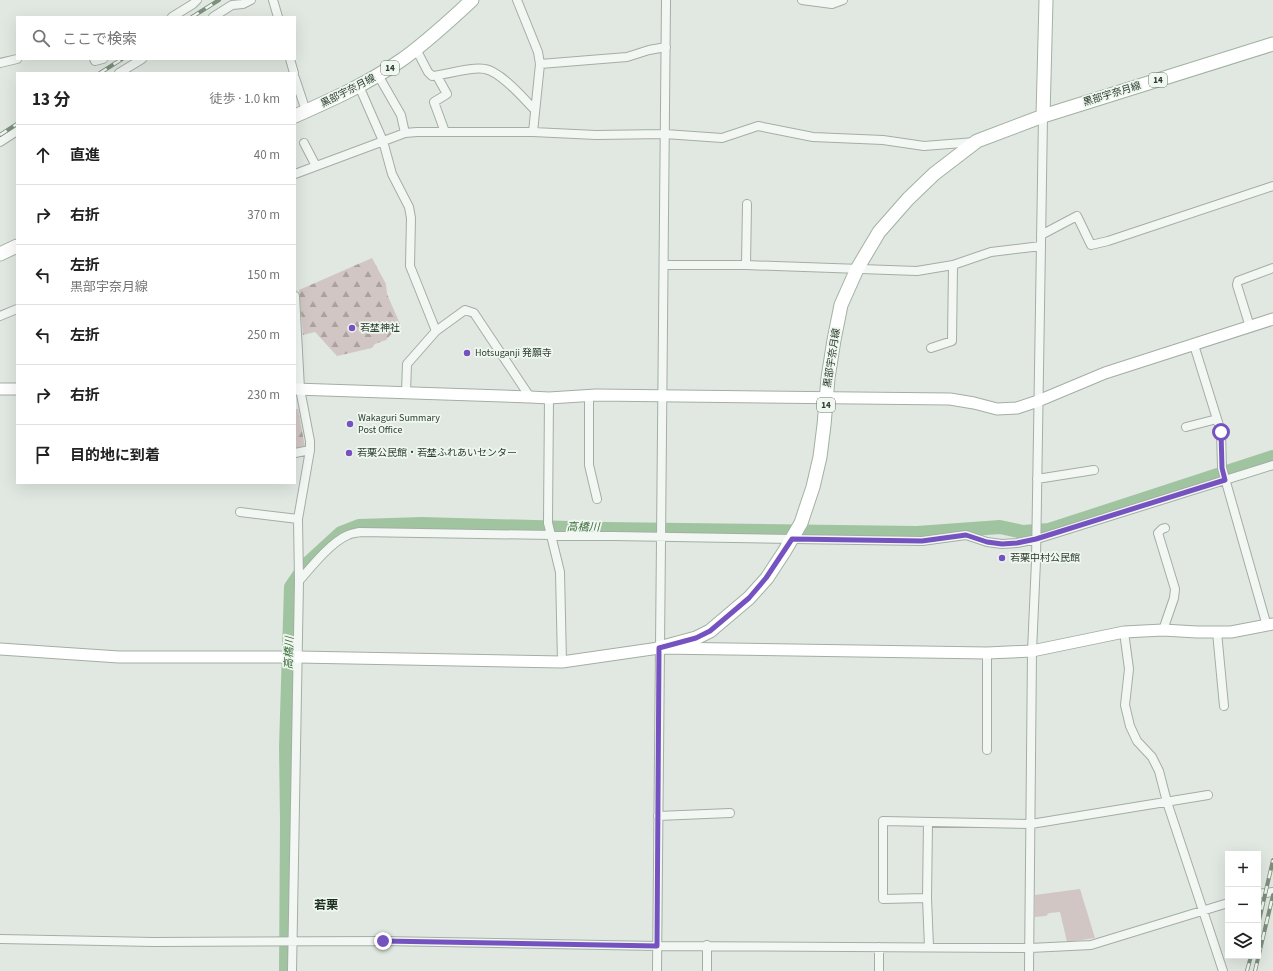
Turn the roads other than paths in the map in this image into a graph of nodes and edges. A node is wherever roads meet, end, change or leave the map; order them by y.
1 (197, 0) edge
2 (250, 0) edge
3 (273, 0) edge
4 (472, 0) edge
5 (517, 0) edge
6 (666, 0) edge
7 (802, 0) edge
8 (843, 0) edge
9 (1046, 0) edge
10 (174, 16) edge
11 (214, 16) edge
12 (278, 16) edge
13 (1273, 44) edge
14 (666, 47) junction
15 (416, 49) junction
16 (16, 59) edge
17 (140, 60) edge
18 (290, 60) edge
19 (0, 63) edge
20 (540, 64) junction
21 (121, 72) edge
22 (294, 72) edge
23 (378, 75) junction
24 (437, 76) junction
25 (296, 85) edge
26 (359, 86) junction
27 (535, 110) junction
28 (300, 114) edge
29 (1043, 116) junction
30 (16, 132) edge
31 (445, 132) junction
32 (533, 132) junction
33 (405, 133) junction
34 (665, 134) junction
35 (383, 141) junction
36 (977, 141) junction
37 (0, 142) edge
38 (304, 143) dead end
39 (316, 166) junction
40 (296, 174) edge
41 (1273, 186) edge
42 (747, 204) dead end
43 (1041, 234) junction
44 (16, 246) edge
45 (1041, 246) junction
46 (0, 254) edge
47 (664, 265) junction
48 (746, 265) junction
49 (953, 265) junction
50 (1273, 268) edge
51 (857, 269) junction
52 (16, 309) edge
53 (0, 316) edge
54 (1273, 319) edge
55 (296, 327) edge
56 (1250, 327) junction
57 (436, 331) junction
58 (1194, 345) junction
59 (931, 348) dead end
60 (0, 389) edge
61 (16, 389) edge
62 (298, 389) edge
63 (406, 392) junction
64 (589, 395) junction
65 (662, 395) junction
66 (530, 397) junction
67 (826, 397) junction
68 (549, 398) junction
69 (1038, 401) junction
70 (1217, 418) junction
71 (1186, 427) dead end
72 (310, 450) junction
73 (296, 454) edge
74 (1273, 465) edge
75 (1094, 470) dead end
76 (1037, 479) junction
77 (1225, 480) junction
78 (597, 499) dead end
79 (240, 512) dead end
80 (298, 519) junction
81 (1165, 528) dead end
82 (551, 535) junction
83 (661, 536) junction
84 (792, 539) junction
85 (1036, 539) junction
86 (299, 581) junction
87 (1270, 625) edge
88 (1163, 630) junction
89 (1124, 632) junction
90 (1217, 632) junction
91 (659, 648) junction
92 (0, 649) edge
93 (1032, 651) junction
94 (987, 653) junction
95 (298, 657) junction
96 (562, 662) junction
97 (1224, 706) dead end
98 (987, 750) dead end
99 (1208, 795) dead end
100 (1167, 802) junction
101 (730, 813) dead end
102 (658, 816) junction
103 (928, 822) junction
104 (1031, 824) junction
105 (1273, 892) edge
106 (1261, 894) edge
107 (927, 898) junction
108 (1225, 904) edge
109 (1204, 911) junction
110 (0, 939) edge
111 (292, 942) junction
112 (707, 945) junction
113 (657, 946) junction
114 (879, 947) junction
115 (929, 947) junction
116 (1030, 948) junction
117 (292, 971) edge
118 (657, 971) edge
119 (707, 971) edge
120 (879, 971) edge
121 (1029, 971) edge
122 (1222, 971) edge

1 - 10 street
2 - 11 street
3 - 12 street
4 - 15 main road, 黒部宇奈月線 / 14
5 - 20 street
6 - 14 street
7 - 8 street
9 - 29 main road
13 - 29 main road, 黒部宇奈月線 / 14
14 - 20 street
14 - 34 street
15 - 23 main road, 黒部宇奈月線 / 14
15 - 24 street
16 - 19 street
17 - 21 street
18 - 22 street
20 - 27 street
23 - 26 main road, 黒部宇奈月線 / 14
23 - 33 street
24 - 27 street
24 - 31 street
25 - 28 street
26 - 28 main road, 黒部宇奈月線 / 14
26 - 35 street
27 - 32 street
29 - 36 main road, 黒部宇奈月線 / 14
29 - 43 street
30 - 37 street
31 - 32 street
31 - 33 street
32 - 34 street
33 - 35 street
34 - 36 street
34 - 47 street
35 - 39 street
35 - 57 street
36 - 51 main road, 黒部宇奈月線 / 14
38 - 39 street
39 - 40 street
41 - 43 street
42 - 48 street
43 - 45 street
44 - 46 main road
45 - 49 street
45 - 69 street
47 - 48 street
47 - 65 street
48 - 51 street
49 - 51 street
49 - 59 street
50 - 56 street
51 - 67 main road, 黒部宇奈月線 / 14
52 - 53 street
54 - 56 street
55 - 62 street
56 - 58 street
57 - 63 street
57 - 66 street
58 - 69 street
58 - 70 street
60 - 61 street
62 - 63 street
62 - 72 street
63 - 66 street
64 - 65 street
64 - 68 street
64 - 78 street
65 - 67 street
65 - 83 street
66 - 68 street
67 - 69 street
67 - 84 main road, 黒部宇奈月線 / 14
68 - 82 street
69 - 76 street
70 - 71 street
70 - 77 street
72 - 73 street
72 - 80 street
74 - 77 street
75 - 76 street
76 - 85 street
77 - 85 street
77 - 87 street
79 - 80 street
80 - 86 street
81 - 88 street
82 - 83 street
82 - 86 street
82 - 96 street
83 - 84 street
83 - 91 street
84 - 85 street
84 - 91 main road, 黒部宇奈月線 / 14
85 - 93 street
86 - 95 street
87 - 90 street
88 - 89 street
88 - 90 street
89 - 93 street
89 - 100 street
90 - 97 street
91 - 94 street
91 - 96 street
91 - 102 street
92 - 95 street
93 - 94 street
93 - 104 street
94 - 98 street
95 - 96 street
95 - 111 street
99 - 100 street
100 - 104 street
100 - 109 street
101 - 102 street
102 - 113 street
103 - 104 street
103 - 107 street
103 - 107 street
104 - 116 street
105 - 106 street
107 - 115 street
108 - 109 street
109 - 116 street
109 - 122 street
110 - 111 street
111 - 113 street
111 - 117 street
112 - 113 street
112 - 114 street
112 - 119 street
113 - 118 street
114 - 115 street
114 - 120 street
115 - 116 street
116 - 121 street

